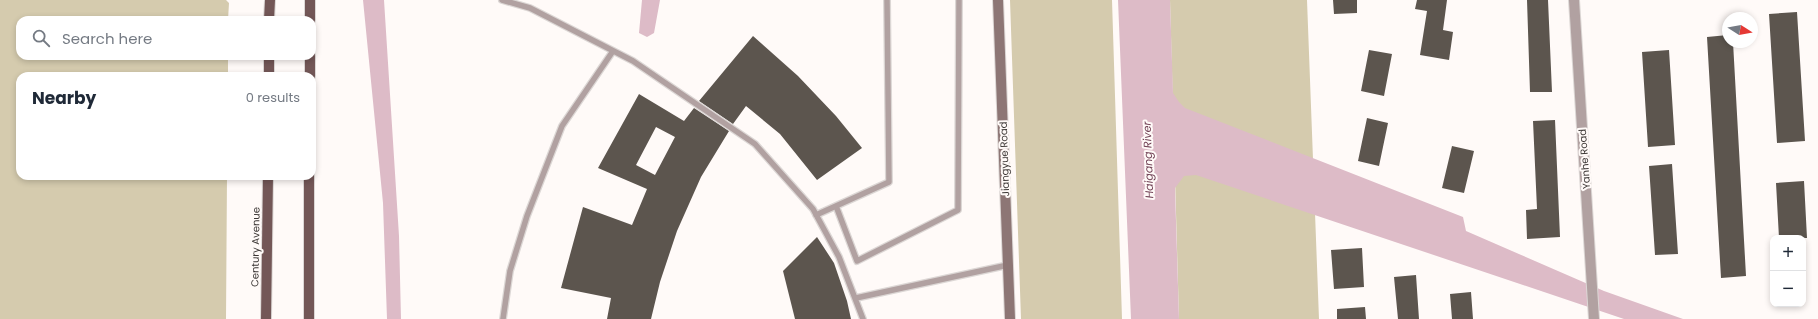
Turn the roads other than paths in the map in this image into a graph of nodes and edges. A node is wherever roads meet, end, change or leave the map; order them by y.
1 (270, 0) edge
2 (310, 0) edge
3 (502, 0) edge
4 (887, 0) edge
5 (959, 0) edge
6 (998, 0) edge
7 (1574, 0) edge
8 (269, 16) edge
9 (310, 16) edge
10 (613, 51) junction
11 (269, 60) edge
12 (310, 60) edge
13 (269, 72) edge
14 (310, 72) edge
15 (268, 180) edge
16 (310, 180) edge
17 (836, 206) junction
18 (816, 215) junction
19 (1008, 265) junction
20 (856, 298) junction
21 (266, 319) edge
22 (309, 319) edge
23 (504, 319) edge
24 (863, 319) edge
25 (1010, 319) edge
26 (1594, 319) edge

1 - 8 main road
2 - 9 main road
3 - 10 lane
4 - 17 lane
5 - 17 lane
6 - 19 street, Jiangyue Road
7 - 26 street, Yanhe Road
10 - 18 lane
10 - 23 lane
11 - 13 main road
12 - 14 main road
15 - 21 main road, Century Avenue
16 - 22 main road
17 - 18 lane
18 - 20 lane
19 - 20 lane
19 - 25 street, Jiangyue Road
20 - 24 lane

